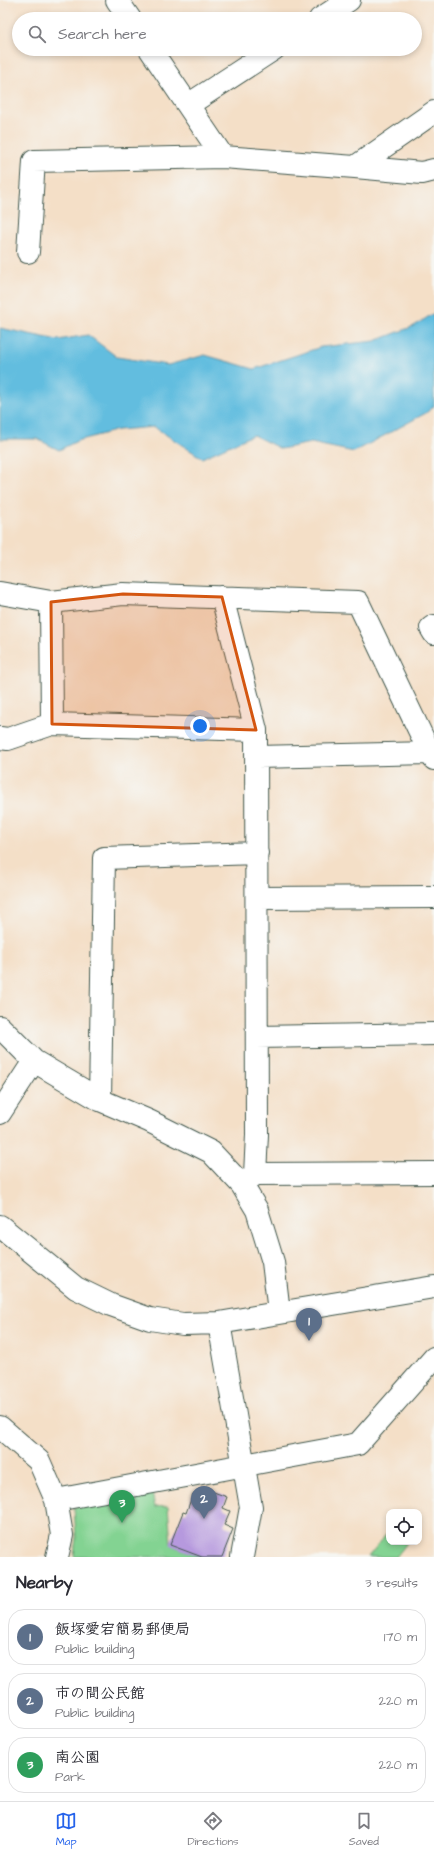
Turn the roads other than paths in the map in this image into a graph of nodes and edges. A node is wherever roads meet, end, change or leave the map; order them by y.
1 (117, 0) edge
2 (349, 0) edge
3 (125, 12) edge
4 (331, 12) edge
5 (155, 56) edge
6 (263, 56) edge
7 (188, 106) junction
8 (434, 112) edge
9 (223, 157) junction
10 (355, 167) junction
11 (434, 170) edge
12 (28, 252) dead end
13 (0, 593) edge
14 (222, 597) junction
15 (51, 602) junction
16 (434, 626) edge
17 (434, 633) edge
18 (52, 724) junction
19 (256, 730) junction
20 (0, 738) edge
21 (432, 756) edge
22 (256, 757) junction
23 (257, 853) junction
24 (434, 897) edge
25 (257, 898) junction
26 (0, 1027) edge
27 (434, 1034) edge
28 (257, 1037) junction
29 (34, 1060) junction
30 (100, 1100) junction
31 (0, 1113) edge
32 (434, 1173) edge
33 (249, 1180) junction
34 (0, 1226) edge
35 (434, 1287) edge
36 (279, 1312) junction
37 (219, 1323) junction
38 (434, 1358) edge
39 (0, 1427) edge
40 (243, 1464) junction
41 (56, 1500) junction
42 (57, 1557) edge
43 (242, 1557) edge

1 - 3 street
2 - 4 street
5 - 7 street
6 - 7 street
7 - 9 street
8 - 10 street
9 - 10 street
9 - 12 street
10 - 11 street
13 - 15 street
14 - 15 street
14 - 19 street
14 - 21 street
15 - 18 street
16 - 17 street
18 - 19 street
18 - 20 street
19 - 22 street
21 - 22 street
22 - 23 street
23 - 25 street
23 - 30 street
24 - 25 street
25 - 28 street
26 - 29 street
27 - 28 street
28 - 33 street
29 - 30 street
29 - 31 street
30 - 33 street
32 - 33 street
33 - 36 street
34 - 37 street
35 - 36 street
36 - 37 street
37 - 40 street
38 - 40 street
39 - 41 street
40 - 41 street
40 - 43 street
41 - 42 street

